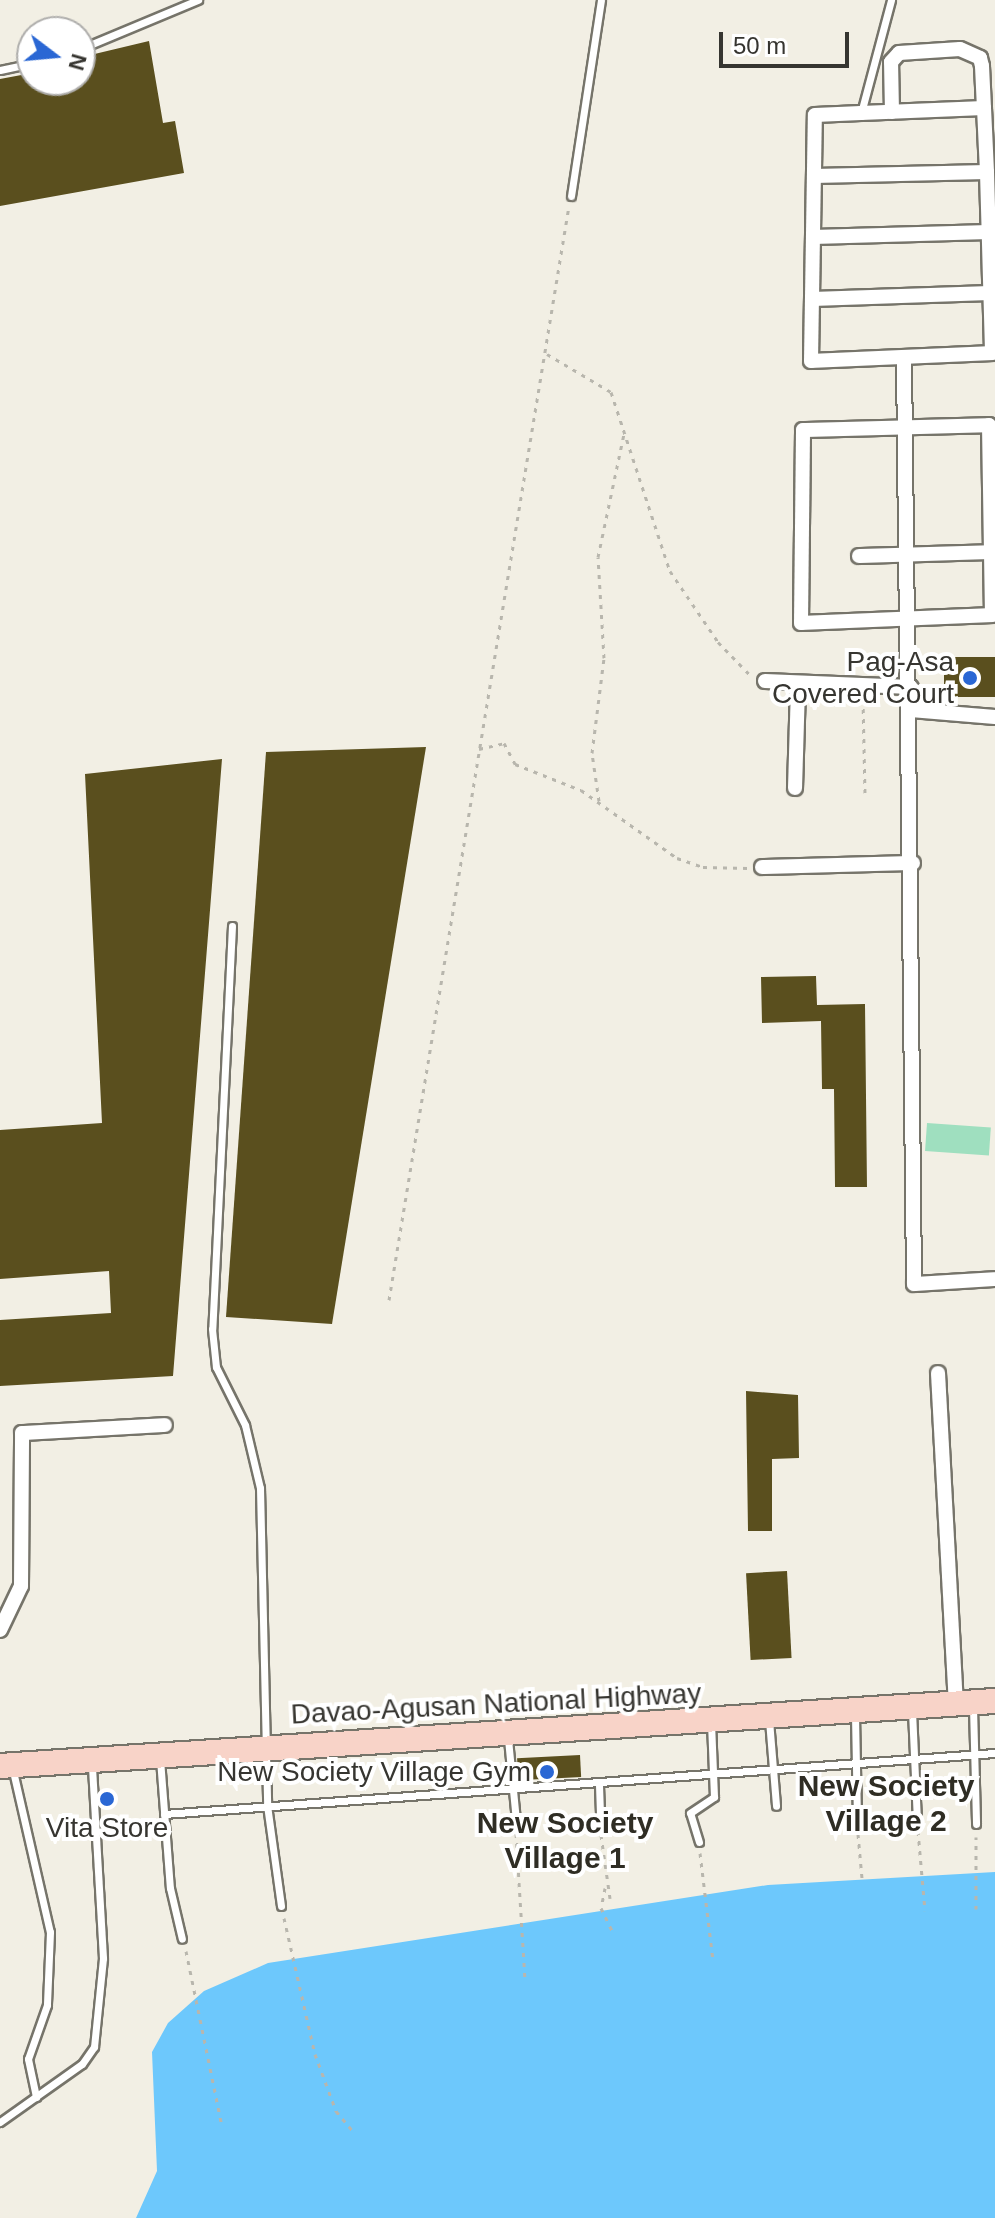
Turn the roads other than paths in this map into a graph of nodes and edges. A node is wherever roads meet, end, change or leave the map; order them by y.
1 (198, 0) edge
2 (601, 0) edge
3 (891, 0) edge
4 (96, 42) edge
5 (984, 108) junction
6 (892, 112) junction
7 (861, 113) junction
8 (987, 172) junction
9 (814, 176) junction
10 (571, 196) road end
11 (989, 232) junction
12 (813, 237) junction
13 (990, 293) junction
14 (812, 299) junction
15 (904, 357) junction
16 (906, 427) junction
17 (991, 552) junction
18 (909, 554) junction
19 (859, 556) dead end
20 (910, 618) junction
21 (765, 681) road end
22 (798, 684) junction
23 (911, 687) junction
24 (911, 710) junction
25 (995, 717) edge
26 (795, 788) dead end
27 (913, 863) junction
28 (762, 867) road end
29 (232, 926) dead end
30 (995, 1279) edge
31 (938, 1373) dead end
32 (165, 1425) dead end
33 (0, 1630) edge
34 (974, 1702) edge
35 (911, 1706) junction
36 (855, 1711) junction
37 (769, 1717) junction
38 (711, 1721) junction
39 (507, 1734) junction
40 (266, 1748) junction
41 (975, 1753) junction
42 (995, 1753) edge
43 (160, 1755) junction
44 (914, 1758) junction
45 (91, 1760) junction
46 (860, 1761) junction
47 (6, 1766) edge
48 (774, 1769) junction
49 (715, 1772) junction
50 (599, 1785) junction
51 (513, 1792) junction
52 (267, 1805) junction
53 (776, 1806) dead end
54 (164, 1814) junction
55 (516, 1820) road end
56 (917, 1820) road end
57 (600, 1822) road end
58 (857, 1824) road end
59 (976, 1824) road end
60 (699, 1842) road end
61 (281, 1906) road end
62 (182, 1939) road end
63 (36, 2097) junction
64 (0, 2122) edge

1 - 4 lane
2 - 10 lane
3 - 7 lane
5 - 6 street
5 - 6 street
5 - 8 street
6 - 7 street
7 - 9 street
8 - 9 street
8 - 11 street
9 - 12 street
11 - 12 street
11 - 13 street
12 - 14 street
13 - 14 street
13 - 15 street
14 - 15 street
15 - 16 street
16 - 17 street
16 - 18 street
16 - 20 street
17 - 18 street
17 - 20 street
18 - 19 street
18 - 20 street
20 - 23 street
21 - 22 street
22 - 23 street
22 - 26 street
23 - 24 street
24 - 25 street
24 - 27 street
27 - 28 street
27 - 30 street
29 - 40 lane
31 - 34 street
32 - 33 street
34 - 35 highway, Davao-Agusan National Highway
34 - 41 lane
35 - 36 highway, Davao-Agusan National Highway
35 - 44 lane
36 - 37 highway, Davao-Agusan National Highway
36 - 46 lane
37 - 38 highway, Davao-Agusan National Highway
37 - 48 lane
38 - 39 highway, Davao-Agusan National Highway
38 - 49 lane
39 - 40 highway, Davao-Agusan National Highway
39 - 51 lane
40 - 43 highway, Davao-Agusan National Highway
40 - 52 lane
41 - 42 lane
41 - 44 lane
41 - 59 lane
43 - 45 highway, Davao-Agusan National Highway
43 - 54 lane
44 - 46 lane
44 - 56 lane
45 - 47 highway, Davao-Agusan National Highway
45 - 63 lane
46 - 48 lane
46 - 58 lane
47 - 63 lane
48 - 49 lane
48 - 53 lane
49 - 50 lane
49 - 60 lane
50 - 51 lane
50 - 57 lane
51 - 52 lane
51 - 55 lane
52 - 54 lane
52 - 61 lane
54 - 62 lane
63 - 64 lane

